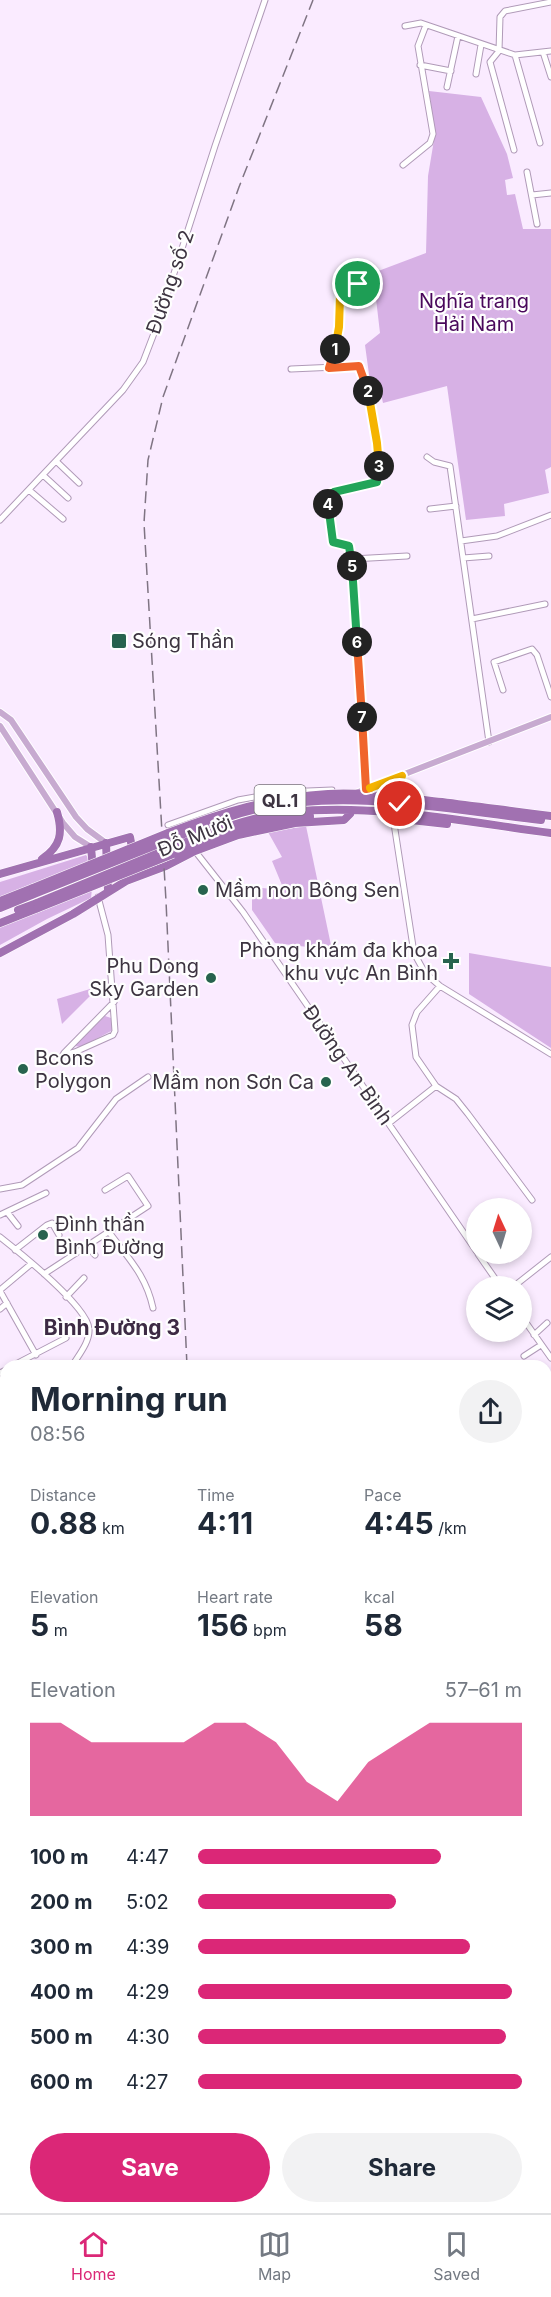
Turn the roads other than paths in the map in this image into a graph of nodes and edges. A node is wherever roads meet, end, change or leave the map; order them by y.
1 (266, 0) edge
2 (551, 2) edge
3 (423, 24) junction
4 (405, 26) dead end
5 (458, 36) junction
6 (481, 45) junction
7 (499, 51) junction
8 (551, 51) edge
9 (543, 52) junction
10 (515, 55) junction
11 (420, 65) junction
12 (451, 71) junction
13 (476, 74) dead end
14 (551, 77) edge
15 (447, 87) dead end
16 (540, 143) dead end
17 (514, 150) dead end
18 (403, 165) dead end
19 (527, 172) dead end
20 (551, 193) edge
21 (532, 195) junction
22 (537, 224) dead end
23 (358, 284) dead end
24 (329, 368) junction
25 (291, 369) dead end
26 (427, 457) dead end
27 (56, 460) junction
28 (43, 475) junction
29 (79, 483) dead end
30 (28, 490) junction
31 (68, 498) dead end
32 (456, 506) junction
33 (430, 509) dead end
34 (551, 515) edge
35 (63, 519) dead end
36 (0, 520) edge
37 (461, 541) junction
38 (407, 556) dead end
39 (489, 556) dead end
40 (463, 558) junction
41 (352, 559) junction
42 (545, 604) dead end
43 (472, 619) junction
44 (551, 671) edge
45 (543, 674) junction
46 (503, 690) dead end
47 (551, 697) edge
48 (0, 712) edge
49 (551, 717) edge
50 (0, 726) edge
51 (489, 742) junction
52 (402, 776) junction
53 (366, 789) junction
54 (351, 794) junction
55 (337, 800) junction
56 (399, 801) junction
57 (57, 812) junction
58 (350, 814) junction
59 (393, 815) junction
60 (551, 816) edge
61 (551, 821) edge
62 (551, 832) edge
63 (551, 838) edge
64 (119, 839) junction
65 (170, 840) junction
66 (106, 843) junction
67 (91, 847) junction
68 (195, 850) junction
69 (35, 864) junction
70 (0, 874) edge
71 (138, 876) junction
72 (124, 882) junction
73 (108, 891) junction
74 (98, 897) junction
75 (35, 898) junction
76 (0, 901) edge
77 (0, 908) edge
78 (0, 918) edge
79 (0, 923) edge
80 (0, 951) edge
81 (440, 986) junction
82 (115, 1002) junction
83 (551, 1054) edge
84 (148, 1077) dead end
85 (436, 1086) junction
86 (388, 1123) junction
87 (0, 1189) edge
88 (105, 1190) dead end
89 (46, 1192) dead end
90 (530, 1198) edge
91 (7, 1212) junction
92 (0, 1215) edge
93 (18, 1226) dead end
94 (109, 1232) junction
95 (59, 1235) dead end
96 (466, 1236) edge
97 (2, 1239) edge
98 (88, 1247) junction
99 (0, 1249) edge
100 (15, 1250) junction
101 (95, 1255) dead end
102 (551, 1257) edge
103 (31, 1263) junction
104 (44, 1275) junction
105 (527, 1276) edge
106 (84, 1278) dead end
107 (0, 1291) edge
108 (66, 1297) junction
109 (7, 1303) junction
110 (153, 1308) dead end
111 (0, 1309) edge
112 (547, 1323) dead end
113 (532, 1332) edge
114 (534, 1335) junction
115 (66, 1338) dead end
116 (542, 1345) junction
117 (36, 1354) junction
118 (524, 1356) dead end
119 (551, 1358) edge
120 (24, 1360) edge
121 (75, 1360) edge

1 - 27 street, Đường số 2
2 - 7 street
3 - 4 street
3 - 5 street
3 - 11 street
5 - 6 street
5 - 12 street
6 - 7 street
6 - 13 street
7 - 10 street
7 - 17 street
8 - 9 street
9 - 10 street
9 - 14 street
10 - 16 street
11 - 12 street
11 - 18 street
12 - 15 street
19 - 21 street
20 - 21 street
21 - 22 street
23 - 24 street
24 - 25 street
24 - 41 street
26 - 32 street
27 - 28 street, Đường số 2
27 - 29 street
28 - 30 street, Đường số 2
28 - 31 street
30 - 35 street
30 - 36 street, Đường số 2
32 - 33 street
32 - 37 street
34 - 37 street
37 - 40 street
38 - 41 street
39 - 40 street
40 - 43 street
41 - 53 street
42 - 43 street
43 - 51 street
44 - 45 street
45 - 46 street
45 - 47 street
48 - 66 main road
49 - 51 main road
50 - 57 main road
51 - 52 main road
52 - 53 main road
52 - 56 main road
53 - 54 main road
54 - 55 main road
54 - 56 highway, Đỗ Mười / QL.1
54 - 65 highway, Đỗ Mười / QL.1
55 - 56 highway, Đỗ Mười / QL.1
55 - 65 highway, Đỗ Mười / QL.1
56 - 60 highway, Đỗ Mười / QL.1
56 - 61 highway, Đỗ Mười / QL.1
57 - 67 main road
57 - 69 highway
58 - 59 highway, QL.1
58 - 65 highway, Đỗ Mười / QL.1
58 - 68 highway, Đỗ Mười / QL.1
59 - 62 highway, Đỗ Mười / QL.1
59 - 63 highway, Đỗ Mười / QL.1
59 - 65 highway, Đỗ Mười / QL.1
59 - 81 street
64 - 66 highway
64 - 71 highway
64 - 72 highway
65 - 75 highway, QL.1, bridge
65 - 75 highway, QL.1, bridge
66 - 67 highway
66 - 73 highway
67 - 69 highway
67 - 74 highway
68 - 71 highway, Đỗ Mười / QL.1
68 - 86 street, Đường An Bình
69 - 70 highway
71 - 72 highway, Đỗ Mười / QL.1
72 - 73 highway, Đỗ Mười / QL.1
73 - 74 highway, Đỗ Mười / QL.1
74 - 80 highway, Đỗ Mười
74 - 82 street
75 - 76 highway, QL.1
75 - 77 highway, QL.1
75 - 78 highway, QL.1
75 - 79 highway, QL.1
81 - 83 street
81 - 85 street
82 - 82 street
84 - 87 street
85 - 86 street
85 - 90 street
86 - 96 street, Đường An Bình
88 - 94 street
89 - 91 street
91 - 92 street
91 - 93 street
94 - 98 street
94 - 110 street
95 - 100 street
97 - 99 street
97 - 100 street
98 - 101 street
98 - 104 street
100 - 103 street
102 - 105 street
103 - 104 street
103 - 107 street
104 - 108 street
106 - 108 street
107 - 109 street
108 - 121 street
109 - 111 street
109 - 117 street
112 - 114 street
113 - 114 street
114 - 116 street
115 - 117 street
116 - 118 street
116 - 119 street
117 - 120 street

